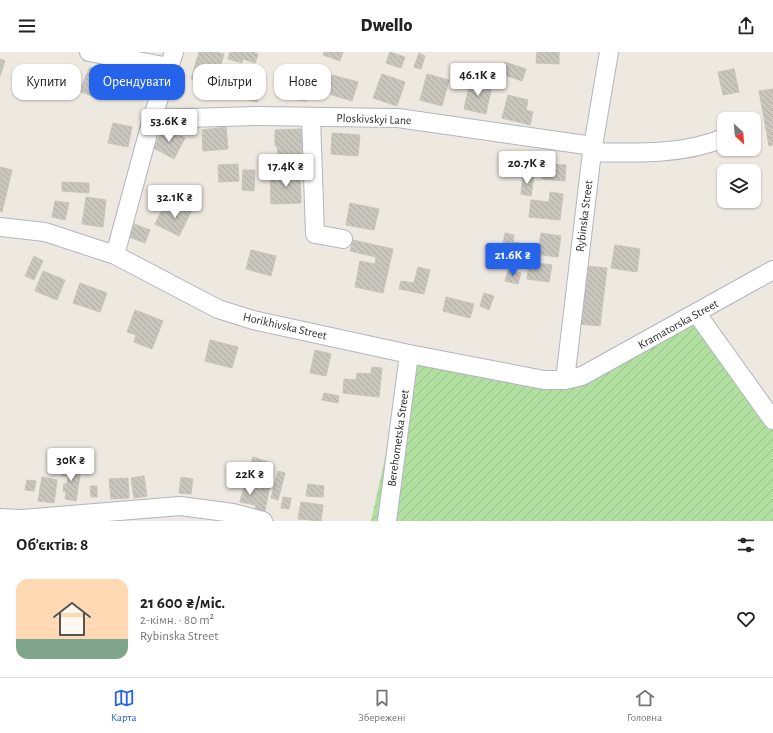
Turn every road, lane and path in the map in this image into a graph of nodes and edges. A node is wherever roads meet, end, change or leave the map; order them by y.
1 (89, 52) edge
2 (609, 52) edge
3 (172, 60) edge
4 (311, 117) junction
5 (152, 119) junction
6 (717, 140) edge
7 (593, 149) junction
8 (0, 227) edge
9 (343, 239) dead end
10 (115, 255) junction
11 (773, 270) edge
12 (697, 314) junction
13 (409, 354) junction
14 (582, 376) joint
15 (565, 380) junction
16 (773, 420) edge
17 (0, 518) edge
18 (263, 521) edge
19 (387, 521) edge

1 - 3 street
2 - 7 street, Rybinska Street
3 - 5 street
4 - 5 street, Ploskivskyi Lane
4 - 7 street, Ploskivskyi Lane
4 - 9 street
5 - 10 street
6 - 7 street, Ploskivskyi Lane
7 - 15 street, Rybinska Street
8 - 10 street, Horikhivska Street
10 - 13 street, Horikhivska Street
11 - 12 street, Kramatorska Street
12 - 14 street, Kramatorska Street
12 - 16 street
13 - 15 street, Horikhivska Street
13 - 19 street, Berehometska Street
14 - 15 street, Horikhivska Street
17 - 18 street

